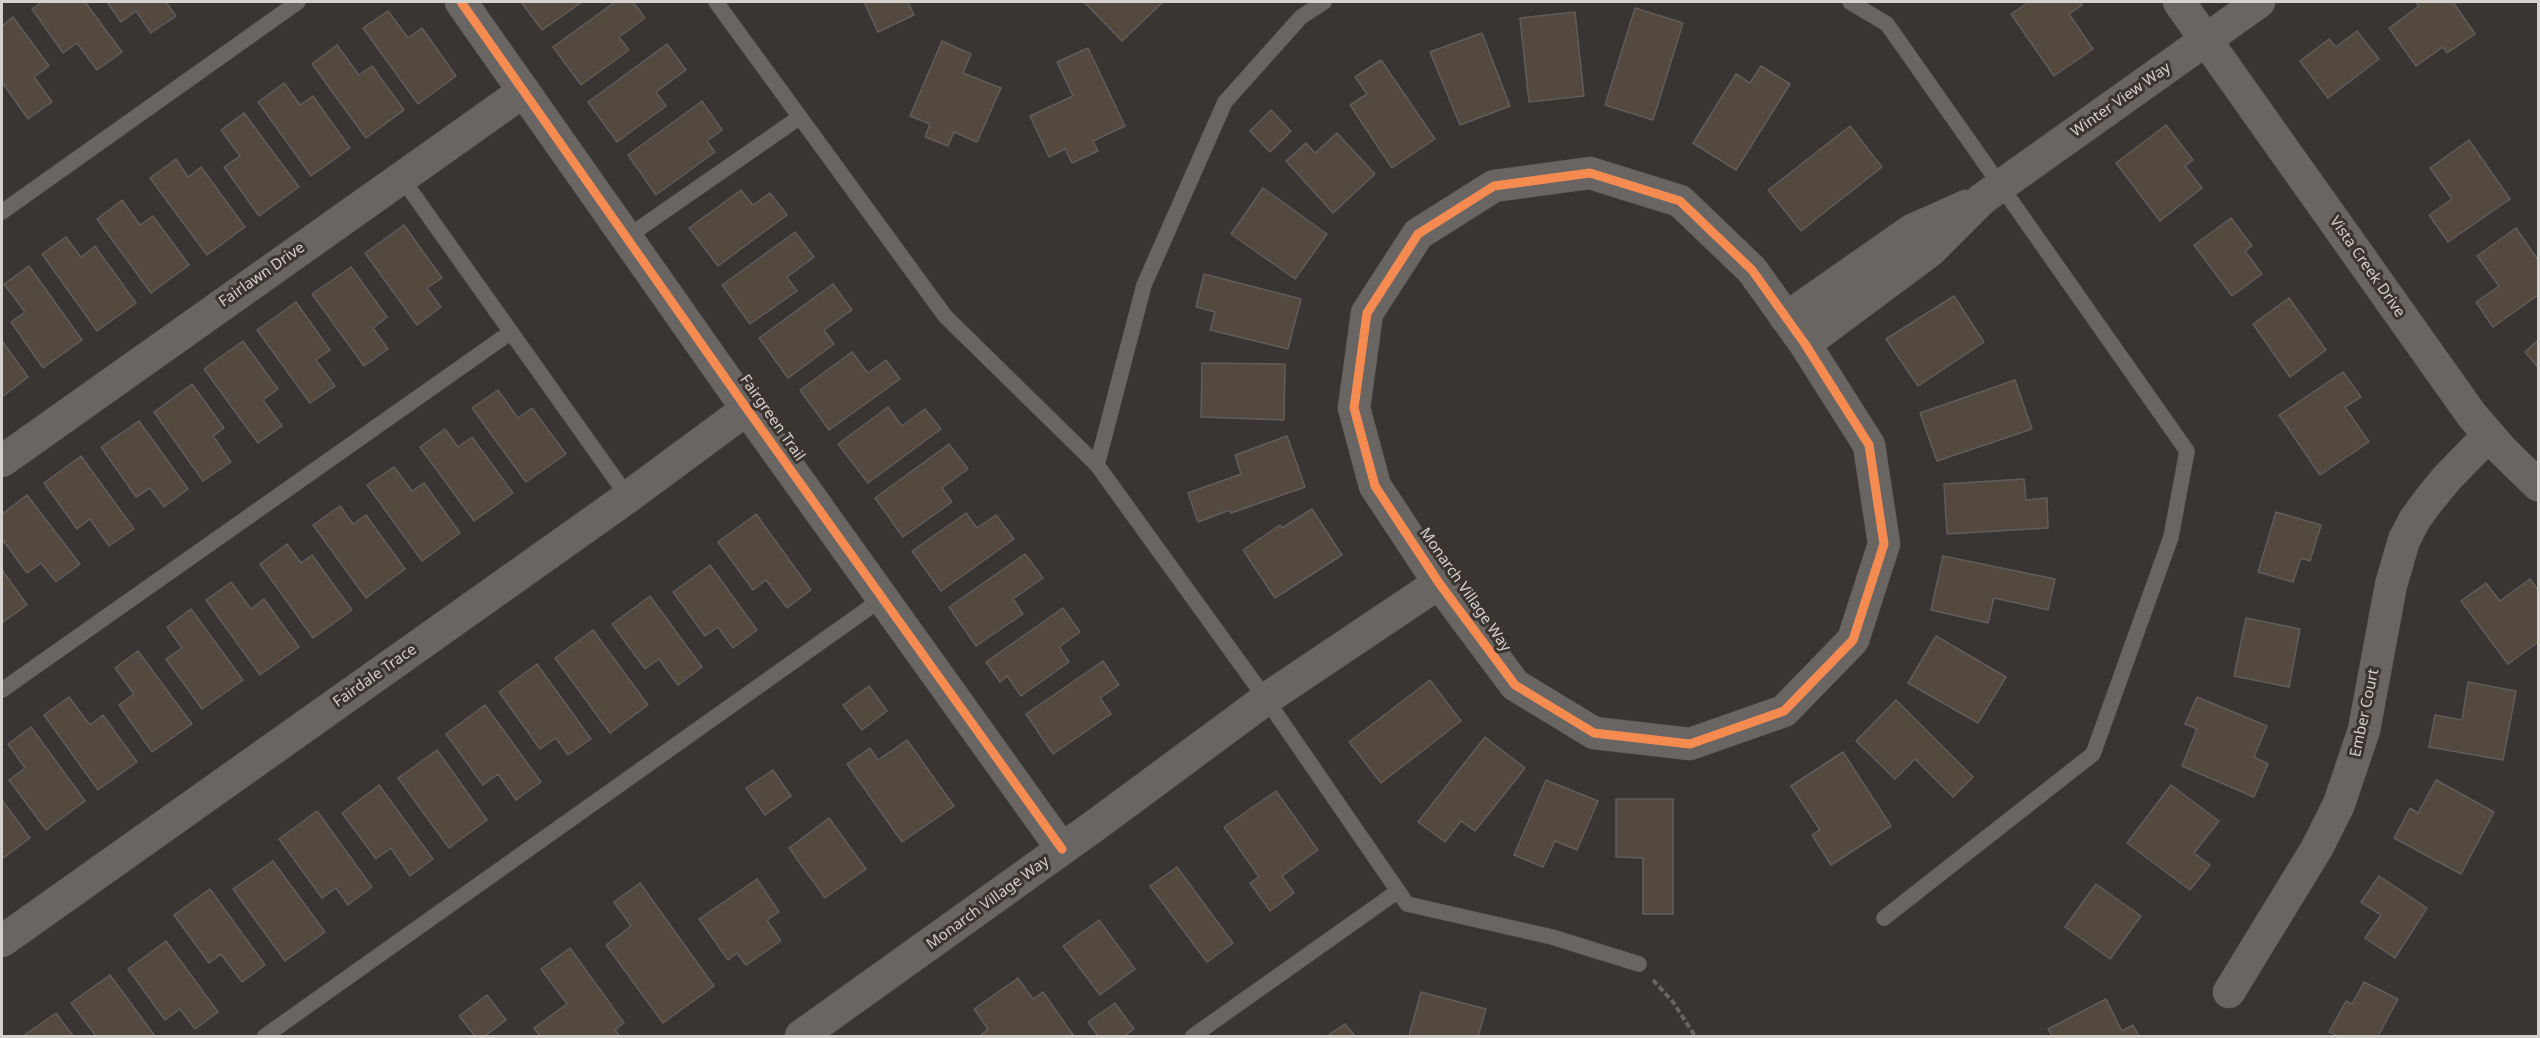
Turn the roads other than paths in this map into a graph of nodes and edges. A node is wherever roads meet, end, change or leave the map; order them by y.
1 (298, 2) edge
2 (461, 2) edge
3 (716, 2) edge
4 (1324, 2) edge
5 (1850, 2) edge
6 (2179, 2) edge
7 (2259, 2) edge
8 (2205, 40) junction
9 (524, 91) junction
10 (800, 117) junction
11 (401, 177) junction
12 (1992, 192) junction
13 (2, 212) edge
14 (627, 237) junction
15 (1786, 318) junction
16 (511, 332) junction
17 (1805, 344) junction
18 (747, 409) junction
19 (2489, 435) junction
20 (2, 461) edge
21 (1097, 465) junction
22 (2538, 485) edge
23 (628, 497) junction
24 (1439, 583) junction
25 (883, 598) junction
26 (2, 690) edge
27 (1266, 699) junction
28 (1062, 849) junction
29 (1398, 891) junction
30 (1884, 918) dead end
31 (2, 940) edge
32 (1639, 964) road end
33 (2229, 992) dead end
34 (265, 1036) edge
35 (801, 1036) edge
36 (1192, 1036) edge

1 - 13 lane
2 - 9 street, Fairgreen Trail
3 - 10 lane
4 - 21 lane
5 - 12 lane
6 - 8 street, Vista Creek Drive
7 - 8 street, Winter View Way
8 - 12 street, Winter View Way
8 - 19 street, Vista Creek Drive
9 - 11 street, Fairlawn Drive
9 - 14 street, Fairgreen Trail
10 - 14 lane
10 - 21 lane
11 - 16 lane
11 - 20 street, Fairlawn Drive
12 - 15 street, Winter View Way
12 - 17 street, Winter View Way
12 - 30 lane
14 - 18 street, Fairgreen Trail
15 - 17 street, Monarch Village Way
15 - 24 street, Monarch Village Way
16 - 23 lane
16 - 26 lane
17 - 24 street, Monarch Village Way
18 - 23 street, Fairdale Trace
18 - 25 street, Fairgreen Trail
19 - 22 street, Vista Creek Drive
19 - 33 street, Ember Court
21 - 27 lane
23 - 31 street, Fairdale Trace
24 - 27 street, Monarch Village Way
25 - 28 street, Fairgreen Trail
25 - 34 lane
27 - 28 street, Monarch Village Way
27 - 29 lane
28 - 35 street, Monarch Village Way
29 - 32 lane
29 - 36 lane

